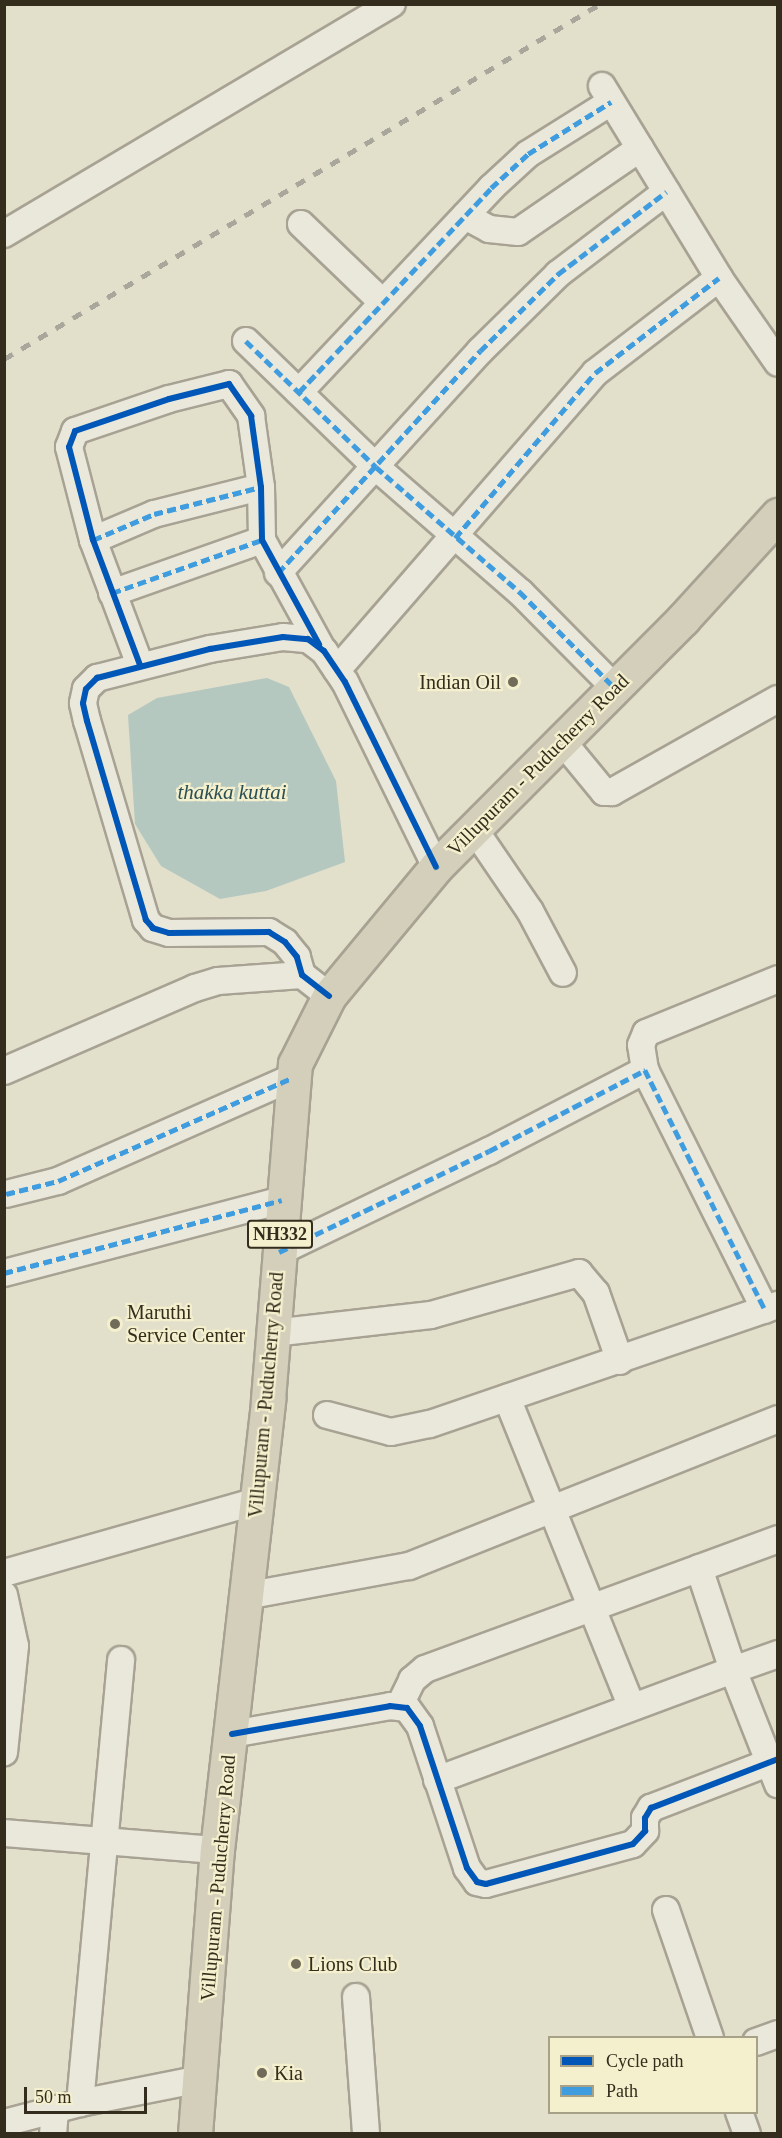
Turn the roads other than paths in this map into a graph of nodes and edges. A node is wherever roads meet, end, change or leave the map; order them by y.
1 (392, 4) edge
2 (640, 148) junction
3 (666, 192) junction
4 (465, 216) junction
5 (301, 224) dead end
6 (4, 234) edge
7 (719, 278) junction
8 (382, 302) junction
9 (246, 341) dead end
10 (777, 363) edge
11 (299, 392) junction
12 (376, 467) junction
13 (261, 487) junction
14 (777, 515) edge
15 (455, 538) junction
16 (93, 540) junction
17 (262, 540) junction
18 (278, 573) junction
19 (112, 592) junction
20 (330, 661) junction
21 (140, 665) junction
22 (615, 688) junction
23 (777, 699) edge
24 (562, 741) junction
25 (474, 829) junction
26 (436, 867) junction
27 (563, 973) dead end
28 (302, 975) junction
29 (777, 979) edge
30 (329, 996) junction
31 (645, 1070) junction
32 (4, 1071) edge
33 (292, 1078) junction
34 (6, 1194) dead end
35 (282, 1200) junction
36 (279, 1251) junction
37 (4, 1273) edge
38 (771, 1308) edge
39 (273, 1333) junction
40 (620, 1361) junction
41 (507, 1398) junction
42 (327, 1415) dead end
43 (777, 1419) edge
44 (256, 1500) junction
45 (551, 1510) junction
46 (777, 1539) edge
47 (699, 1568) junction
48 (4, 1573) edge
49 (4, 1595) edge
50 (245, 1596) junction
51 (590, 1610) junction
52 (777, 1654) edge
53 (121, 1660) dead end
54 (733, 1670) junction
55 (400, 1706) junction
56 (632, 1707) junction
57 (232, 1734) junction
58 (4, 1752) edge
59 (774, 1768) edge
60 (437, 1780) junction
61 (4, 1833) edge
62 (103, 1840) junction
63 (217, 1850) junction
64 (666, 1910) dead end
65 (356, 1997) dead end
66 (777, 2034) edge
67 (710, 2036) edge
68 (758, 2041) edge
69 (201, 2079) junction
70 (80, 2103) junction
71 (740, 2114) edge
72 (54, 2121) edge
73 (4, 2123) edge
74 (195, 2133) edge
75 (366, 2133) edge
76 (747, 2133) edge

1 - 6 street
2 - 3 street
2 - 4 street
2 - 4 street
3 - 7 street
3 - 12 street
4 - 8 street
5 - 8 street
7 - 10 street
7 - 15 street
8 - 11 street
9 - 11 street
11 - 12 street
12 - 15 street
12 - 18 street
13 - 16 street
13 - 16 street
13 - 17 street
14 - 22 highway, Villupuram - Puducherry Road / NH332
15 - 20 street
15 - 22 street
16 - 19 street
17 - 18 street
17 - 19 street
18 - 20 street
19 - 21 street
20 - 21 street
20 - 26 street
21 - 28 street
22 - 24 highway, Villupuram - Puducherry Road / NH332
23 - 24 street
24 - 25 highway, Villupuram - Puducherry Road / NH332
25 - 26 highway, Villupuram - Puducherry Road / NH332
25 - 27 street
26 - 30 highway, Villupuram - Puducherry Road / NH332
28 - 30 street
28 - 32 street
29 - 31 street
30 - 33 highway, Villupuram - Puducherry Road / NH332
31 - 36 street
31 - 38 street
33 - 34 street
33 - 35 highway, Villupuram - Puducherry Road / NH332
35 - 36 highway, Villupuram - Puducherry Road / NH332
35 - 37 street
36 - 39 highway, Villupuram - Puducherry Road / NH332
38 - 40 street
39 - 40 street
39 - 44 highway, Villupuram - Puducherry Road / NH332
40 - 41 street
41 - 42 street
41 - 45 street
43 - 45 street
44 - 48 street
44 - 50 highway, Villupuram - Puducherry Road / NH332
45 - 50 street
45 - 51 street
46 - 47 street
47 - 51 street
47 - 54 street
49 - 58 street
50 - 57 highway, Villupuram - Puducherry Road / NH332
51 - 55 street
51 - 56 street
52 - 54 street
53 - 62 street
54 - 56 street
54 - 59 street
55 - 57 street
55 - 60 street
56 - 60 street
57 - 63 highway, Villupuram - Puducherry Road / NH332
59 - 60 street
61 - 62 street
62 - 63 street
62 - 70 street
63 - 69 highway, Villupuram - Puducherry Road / NH332
64 - 67 street
65 - 75 street
66 - 68 street
69 - 70 street
69 - 74 highway, Villupuram - Puducherry Road / NH332
70 - 72 street
71 - 76 street
72 - 73 street

